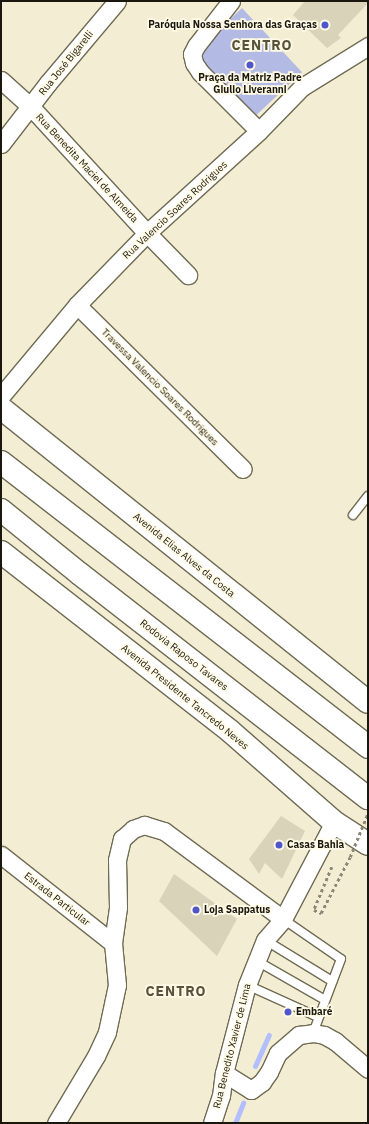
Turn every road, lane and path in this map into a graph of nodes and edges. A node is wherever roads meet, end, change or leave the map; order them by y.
1 (117, 1) edge
2 (231, 1) edge
3 (368, 46) edge
4 (1, 80) edge
5 (31, 107) junction
6 (259, 131) junction
7 (1, 144) edge
8 (147, 233) junction
9 (188, 275) dead end
10 (77, 305) junction
11 (1, 396) edge
12 (1, 408) edge
13 (1, 455) edge
14 (1, 462) edge
15 (243, 469) dead end
16 (36, 489) junction
17 (368, 496) edge
18 (1, 510) edge
19 (353, 515) dead end
20 (1, 553) edge
21 (368, 702) edge
22 (368, 747) edge
23 (368, 798) edge
24 (368, 813) edge
25 (334, 822) junction
26 (368, 844) edge
27 (1, 855) edge
28 (332, 866) dead end
29 (283, 919) junction
30 (265, 940) junction
31 (114, 943) junction
32 (257, 961) junction
33 (332, 981) junction
34 (247, 985) junction
35 (325, 1000) junction
36 (316, 1025) junction
37 (368, 1069) edge
38 (224, 1073) junction
39 (56, 1123) edge
40 (212, 1123) edge

1 - 5 street, Rua José Bigarelli
2 - 6 street
3 - 6 street, Rua Valencio Soares Rodrigues
4 - 5 street, Rua Benedita Maciel de Almeida
5 - 7 street, Rua José Bigarelli
5 - 8 street, Rua Benedita Maciel de Almeida
6 - 8 street, Rua Valencio Soares Rodrigues
8 - 9 street, Rua Benedita Maciel de Almeida
8 - 10 street, Rua Valencio Soares Rodrigues
10 - 11 street, Rua Valencio Soares Rodrigues
10 - 15 street, Travessa Valencio Soares Rodrigues
12 - 21 main road, Avenida Elias Alves da Costa
13 - 16 main road
14 - 16 main road
16 - 22 main road
17 - 19 lane
18 - 23 main road, Rodovia Raposo Tavares
20 - 25 main road, Avenida Presidente Tancredo Neves
24 - 28 path, bridge
25 - 26 main road, Avenida Presidente Tancredo Neves
25 - 29 street, Rua Benedito Xavier de Lima
27 - 31 street, Estrada Particular
29 - 30 street, Rua Benedito Xavier de Lima
29 - 31 street
29 - 33 lane
30 - 32 street, Rua Benedito Xavier de Lima
30 - 33 lane
31 - 39 street
32 - 34 street, Rua Benedito Xavier de Lima
32 - 35 lane
33 - 35 lane
34 - 36 lane
34 - 38 street, Rua Benedito Xavier de Lima
35 - 36 lane
36 - 37 street
36 - 38 street
38 - 40 street, Rua Benedito Xavier de Lima

